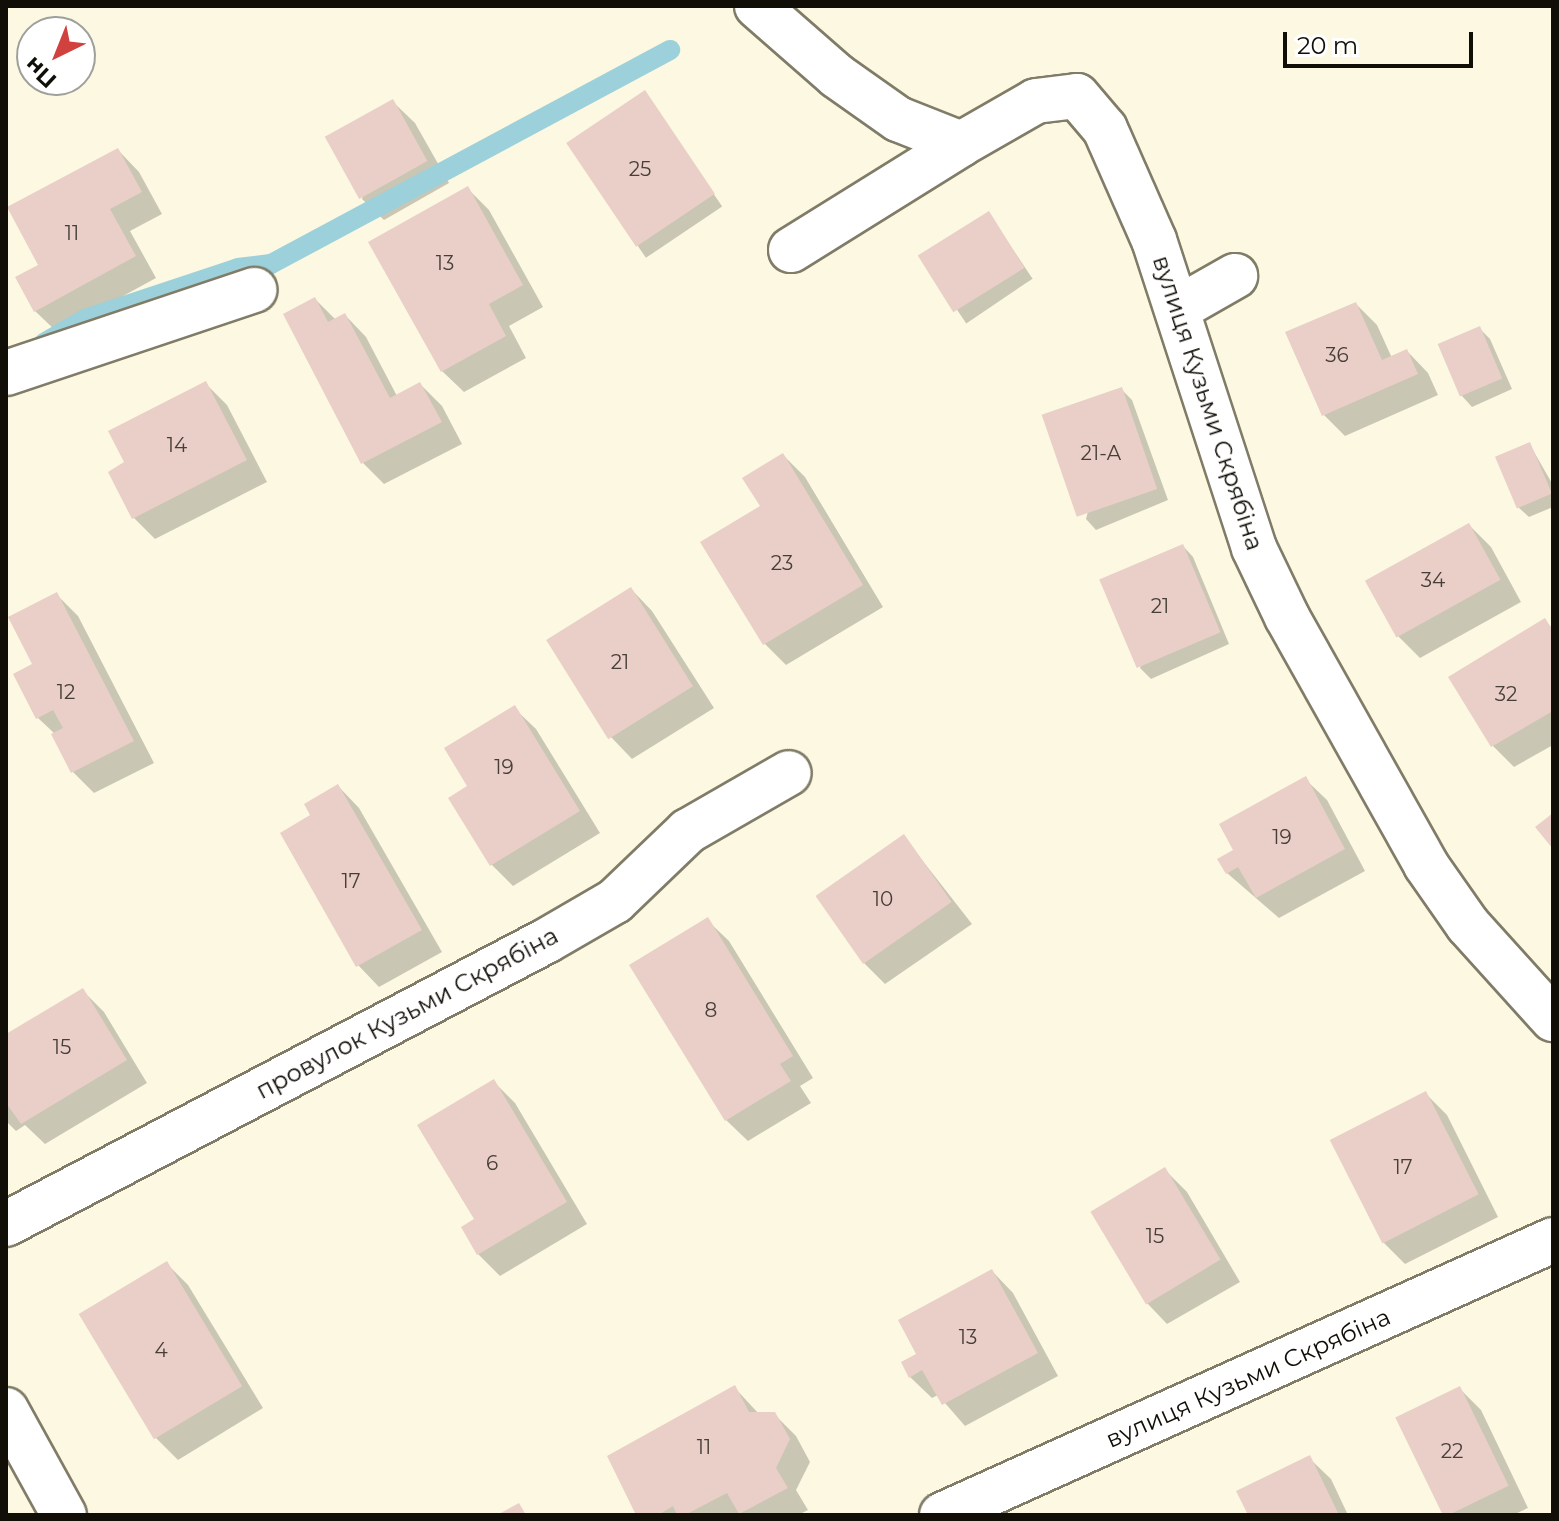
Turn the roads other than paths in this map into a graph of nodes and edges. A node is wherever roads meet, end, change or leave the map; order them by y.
1 (757, 6) edge
2 (961, 144) junction
3 (791, 250) dead end
4 (1235, 276) dead end
5 (254, 290) dead end
6 (1177, 309) junction
7 (6, 373) edge
8 (789, 773) dead end
9 (1553, 1019) edge
10 (6, 1224) edge
11 (1553, 1240) edge
12 (6, 1410) edge
13 (64, 1515) edge
14 (942, 1515) edge

1 - 2 street
2 - 3 street
2 - 6 street, вулиця Кузьми Скрябіна
4 - 6 street
5 - 7 street
6 - 9 street, вулиця Кузьми Скрябіна
8 - 10 street, провулок Кузьми Скрябіна
11 - 14 street, вулиця Кузьми Скрябіна
12 - 13 street

